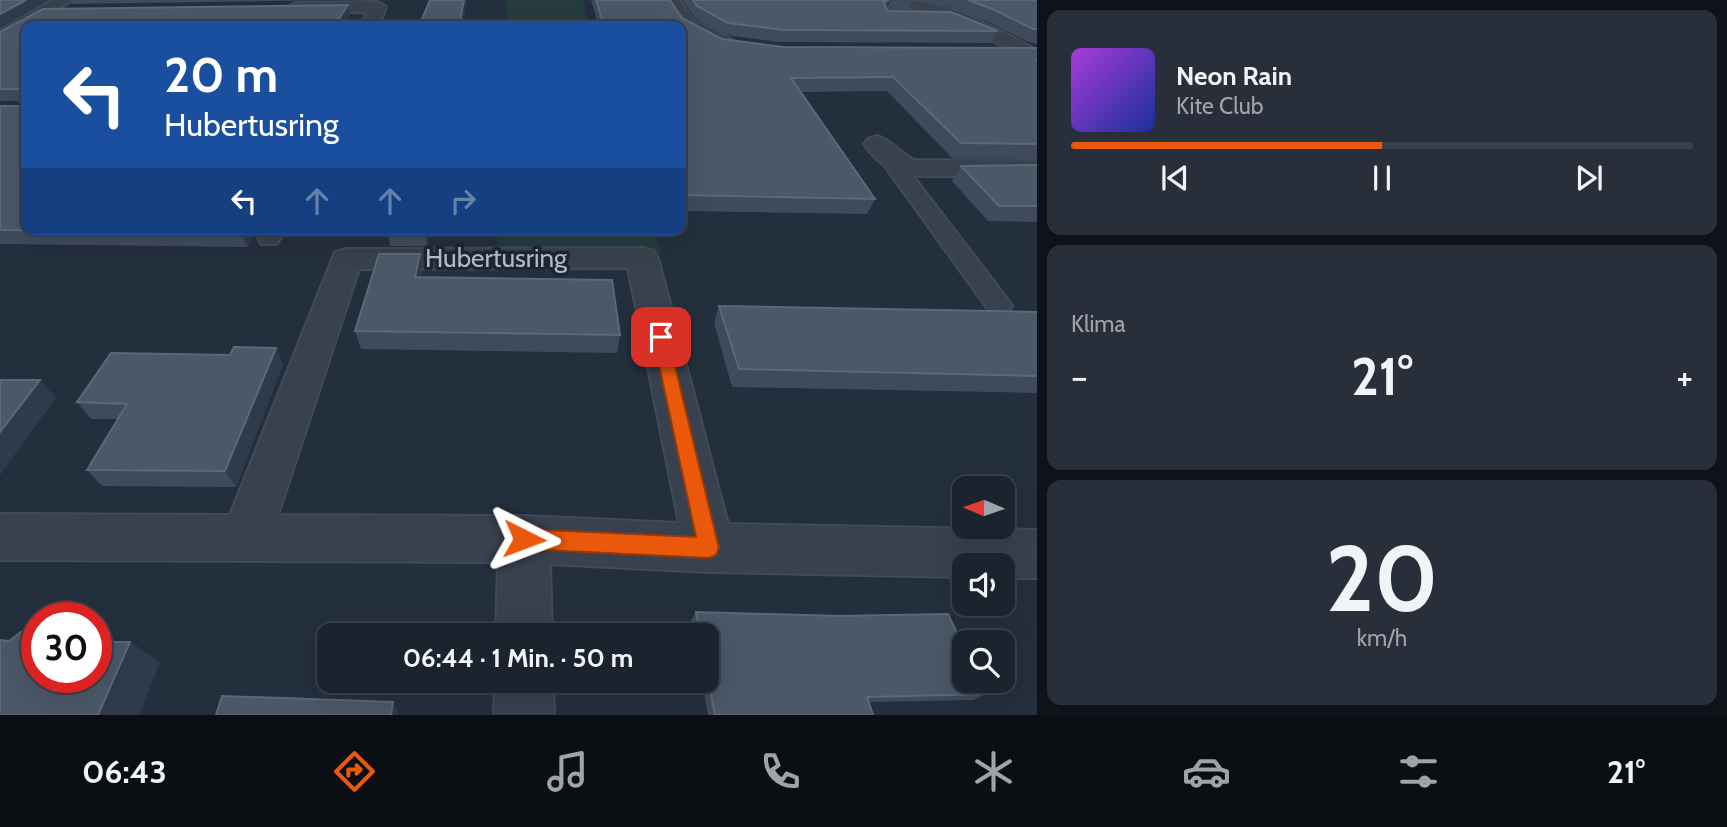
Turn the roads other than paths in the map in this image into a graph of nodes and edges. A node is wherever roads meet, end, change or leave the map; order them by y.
1 (671, 0) edge
2 (905, 0) edge
3 (68, 6) edge
4 (280, 9) edge
5 (914, 17) edge
6 (953, 17) junction
7 (29, 21) edge
8 (372, 21) edge
9 (684, 21) edge
10 (686, 24) edge
11 (21, 26) edge
12 (0, 38) edge
13 (743, 47) edge
14 (985, 52) edge
15 (1034, 54) edge
16 (883, 151) joint
17 (1037, 169) edge
18 (999, 306) dead end
19 (246, 536) junction
20 (0, 537) edge
21 (524, 539) junction
22 (709, 548) junction
23 (1037, 554) edge
24 (524, 623) edge
25 (524, 693) edge
26 (524, 715) edge

1 - 9 street
2 - 6 street
3 - 7 street
4 - 8 street
5 - 6 lane
6 - 15 street
10 - 13 street
11 - 12 street
14 - 15 street
16 - 17 street
16 - 18 lane
19 - 20 street
19 - 21 street
19 - 22 street, Hubertusring
21 - 22 street
21 - 24 street
22 - 23 street
25 - 26 street

